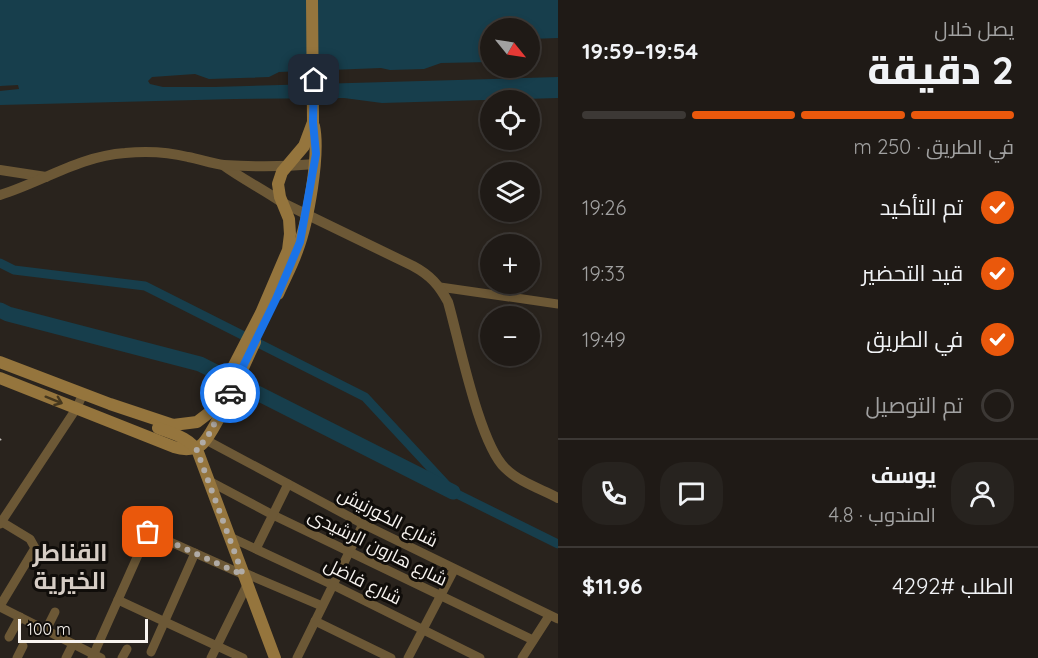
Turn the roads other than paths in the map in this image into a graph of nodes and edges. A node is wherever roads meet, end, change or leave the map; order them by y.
1 (312, 0) edge
2 (313, 122) junction
3 (223, 165) junction
4 (315, 165) junction
5 (286, 167) junction
6 (0, 170) edge
7 (46, 177) junction
8 (0, 195) edge
9 (283, 203) junction
10 (306, 215) junction
11 (440, 287) junction
12 (558, 304) edge
13 (264, 315) junction
14 (0, 362) edge
15 (0, 378) edge
16 (83, 394) junction
17 (110, 404) junction
18 (76, 409) junction
19 (201, 444) junction
20 (209, 480) junction
21 (288, 484) junction
22 (558, 498) edge
23 (273, 515) junction
24 (155, 517) dead end
25 (1, 523) edge
26 (363, 524) junction
27 (137, 527) dead end
28 (148, 532) junction
29 (230, 537) junction
30 (256, 549) junction
31 (349, 552) junction
32 (195, 553) junction
33 (454, 570) junction
34 (244, 577) junction
35 (333, 585) junction
36 (441, 595) junction
37 (118, 600) junction
38 (0, 606) edge
39 (322, 606) junction
40 (55, 612) dead end
41 (20, 617) junction
42 (554, 617) edge
43 (164, 621) junction
44 (315, 621) junction
45 (423, 629) junction
46 (46, 630) junction
47 (9, 637) dead end
48 (533, 640) junction
49 (73, 644) junction
50 (23, 646) dead end
51 (217, 646) junction
52 (151, 651) dead end
53 (96, 657) edge
54 (17, 658) edge
55 (66, 658) edge
56 (211, 658) edge
57 (243, 658) edge
58 (275, 658) edge
59 (297, 658) edge
60 (392, 658) edge
61 (408, 658) edge
62 (480, 658) edge
63 (522, 658) edge

1 - 2 main road
2 - 4 main road
2 - 5 main road
3 - 5 street
3 - 7 street
3 - 9 street
4 - 5 street
4 - 10 main road
5 - 9 main road
6 - 7 street
7 - 8 street
9 - 10 street
9 - 13 main road
10 - 11 street
10 - 13 main road
11 - 12 street
11 - 22 street
13 - 17 main road
13 - 19 main road
14 - 16 main road
15 -> 18 main road
16 - 17 main road
16 - 18 street
17 - 19 main road
18 - 19 main road
18 - 25 street
19 - 20 main road
19 - 21 street, شارع الكورنيش
20 - 23 street, شارع هارون الرشيدى
20 - 29 main road
21 - 23 street
21 - 26 street, شارع الكورنيش
23 - 30 street
23 - 31 street, شارع هارون الرشيدى
24 - 28 street
25 - 38 street
26 - 31 street
26 - 33 street, شارع الكورنيش
27 - 28 street
28 - 32 street
28 - 37 street
29 - 30 street, شارع فاضل
29 - 34 main road
30 - 35 street, شارع فاضل
31 - 35 street
31 - 36 street, شارع هارون الرشيدى
32 - 34 street
32 - 43 street
33 - 36 street
33 - 42 street, شارع الكورنيش
34 - 39 street
34 - 51 street
34 - 58 main road
35 - 39 street
35 - 45 street, شارع فاضل
36 - 45 street
36 - 48 street, شارع هارون الرشيدى
37 - 43 street
37 - 53 street
38 - 41 street
39 - 44 street
40 - 46 street
41 - 46 street
41 - 47 street
42 - 48 street
43 - 51 street
43 - 52 street
44 - 59 street
44 - 60 street
45 - 61 street
45 - 62 street, شارع فاضل
46 - 49 street
48 - 63 street
49 - 53 street
49 - 55 street
50 - 54 street
51 - 56 street
51 - 57 street

